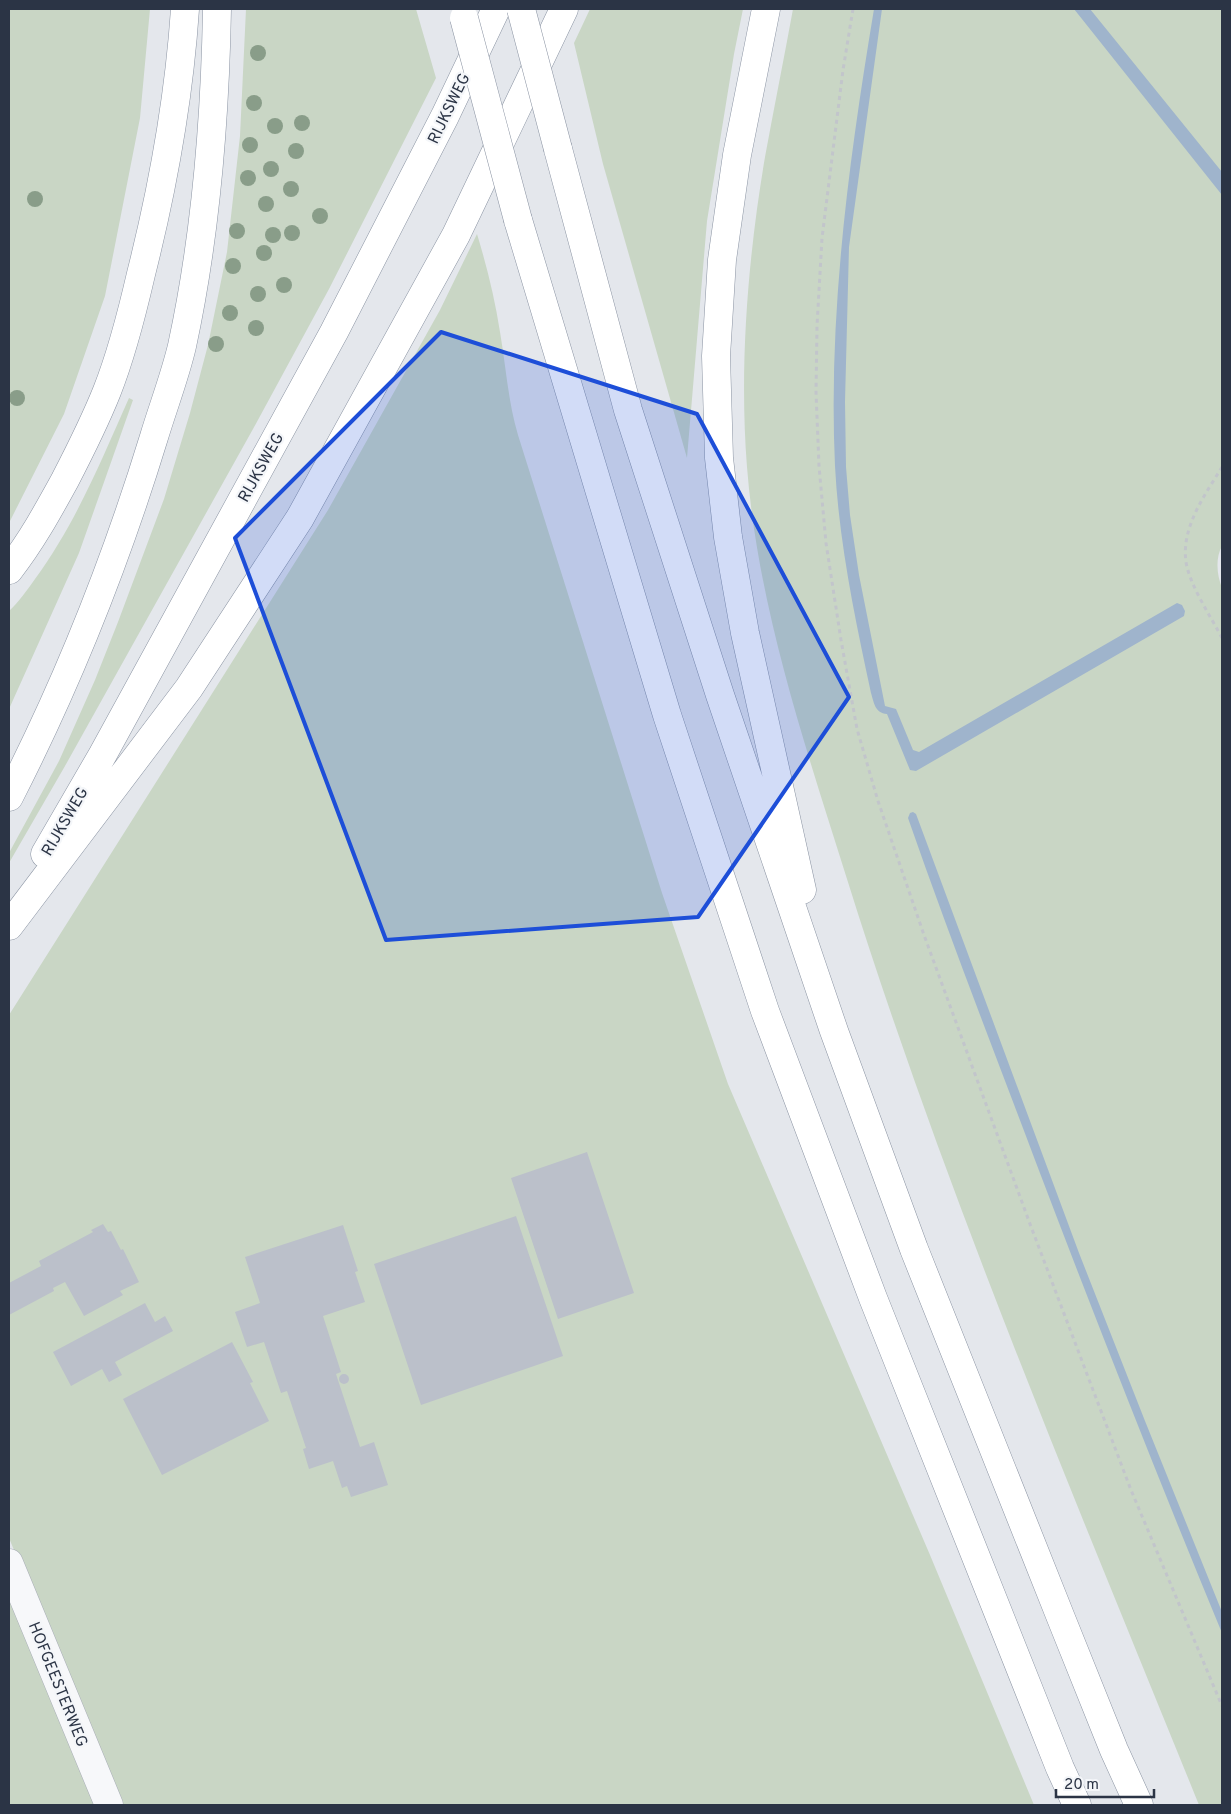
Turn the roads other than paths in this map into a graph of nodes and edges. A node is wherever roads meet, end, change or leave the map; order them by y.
1 (185, 9) edge
2 (218, 9) edge
3 (496, 9) edge
4 (521, 9) edge
5 (564, 9) edge
6 (766, 9) edge
7 (463, 13) edge
8 (9, 570) edge
9 (9, 797) edge
10 (9, 918) edge
11 (9, 926) edge
12 (834, 1031) junction
13 (9, 1563) edge
14 (110, 1805) edge
15 (1077, 1805) edge
16 (1139, 1805) edge

1 - 8 highway
2 - 9 highway
3 - 10 highway, RIJKSWEG
4 - 12 highway, bridge
5 - 11 highway
6 - 12 highway
7 - 15 highway, bridge
12 - 16 highway
13 - 14 street, HOFGEESTERWEG

